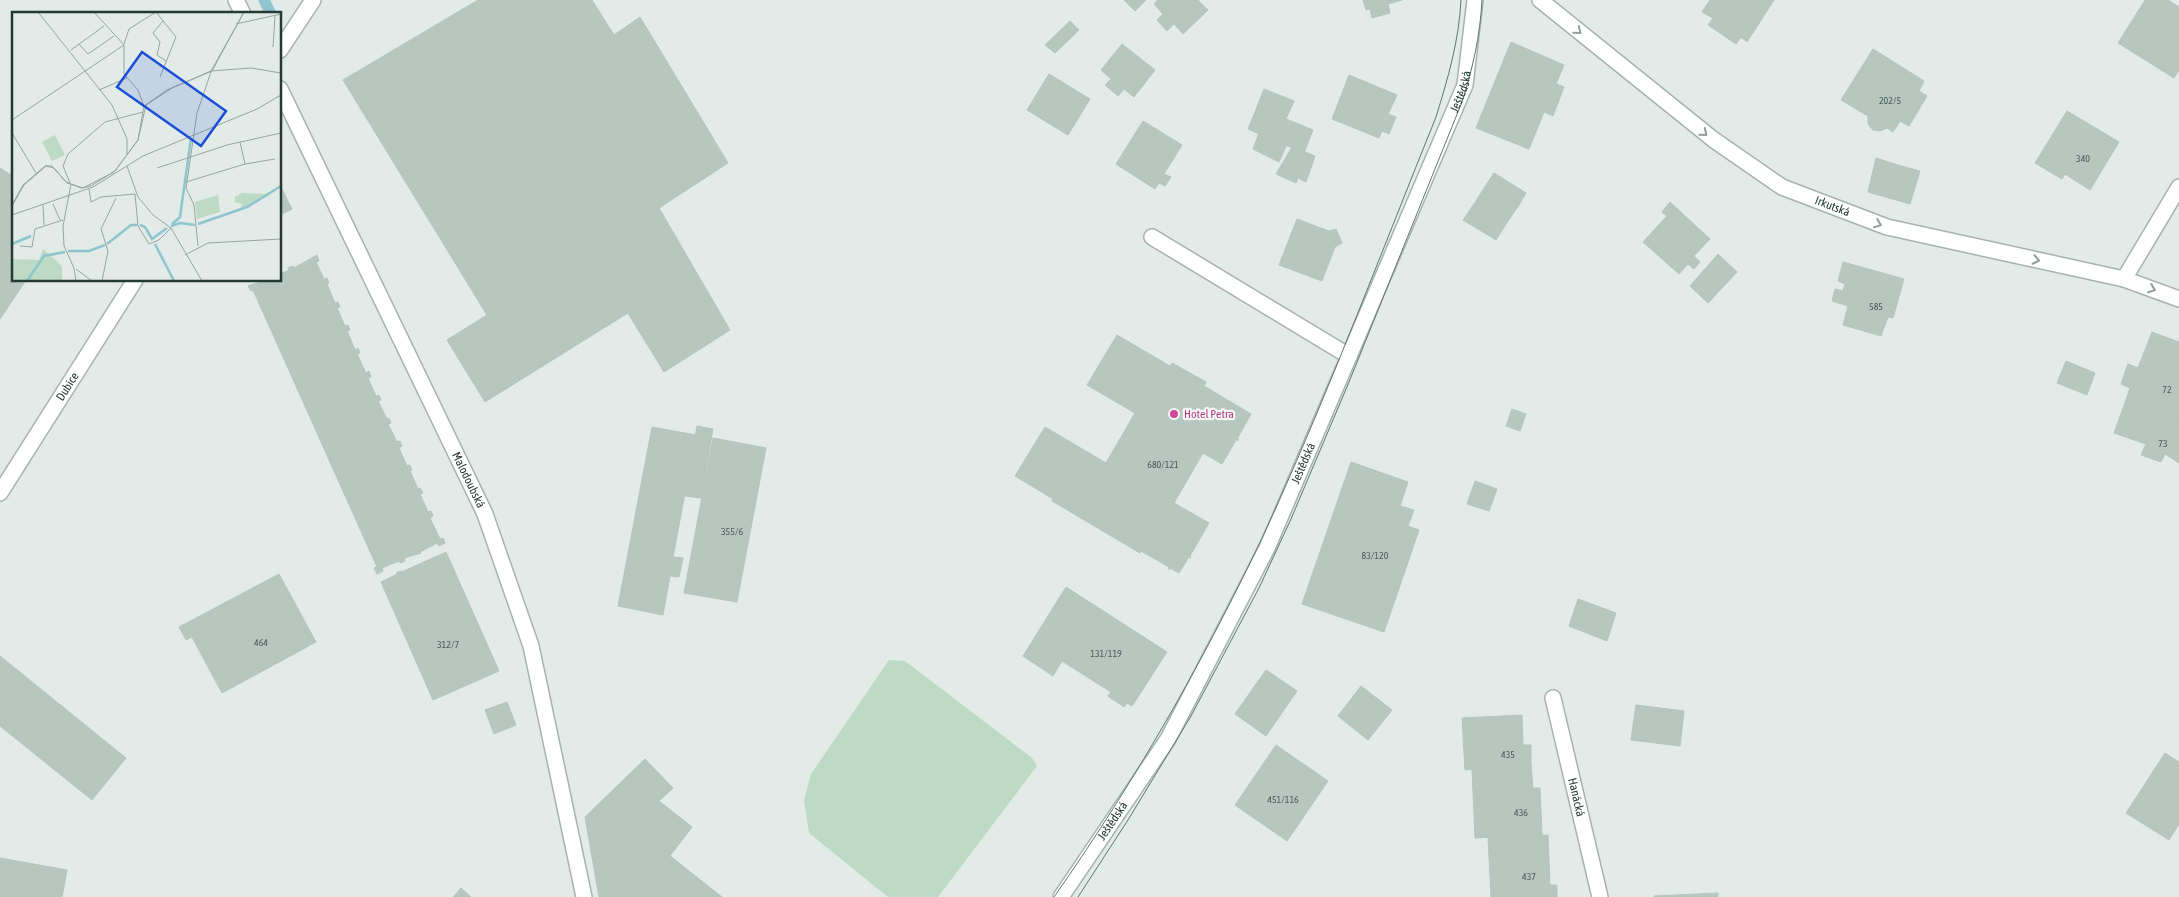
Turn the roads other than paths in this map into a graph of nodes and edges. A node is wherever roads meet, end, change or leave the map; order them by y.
1 (236, 0) edge
2 (313, 0) edge
3 (1475, 0) edge
4 (1540, 0) edge
5 (242, 12) edge
6 (281, 48) edge
7 (281, 91) edge
8 (2179, 187) edge
9 (1152, 237) dead end
10 (2124, 279) junction
11 (134, 281) edge
12 (2179, 300) edge
13 (1349, 356) junction
14 (0, 492) edge
15 (1553, 698) dead end
16 (584, 897) edge
17 (1061, 897) edge
18 (1600, 897) edge

1 - 5 street
2 - 6 street
3 - 13 street, Ještědská
4 -> 10 street, Irkutská
7 - 16 street, Malodoubská
8 - 10 street
9 - 13 street
10 -> 12 street, Irkutská
11 - 14 street, Dubice
13 - 17 street, Ještědská
15 - 18 street, Hanácká

